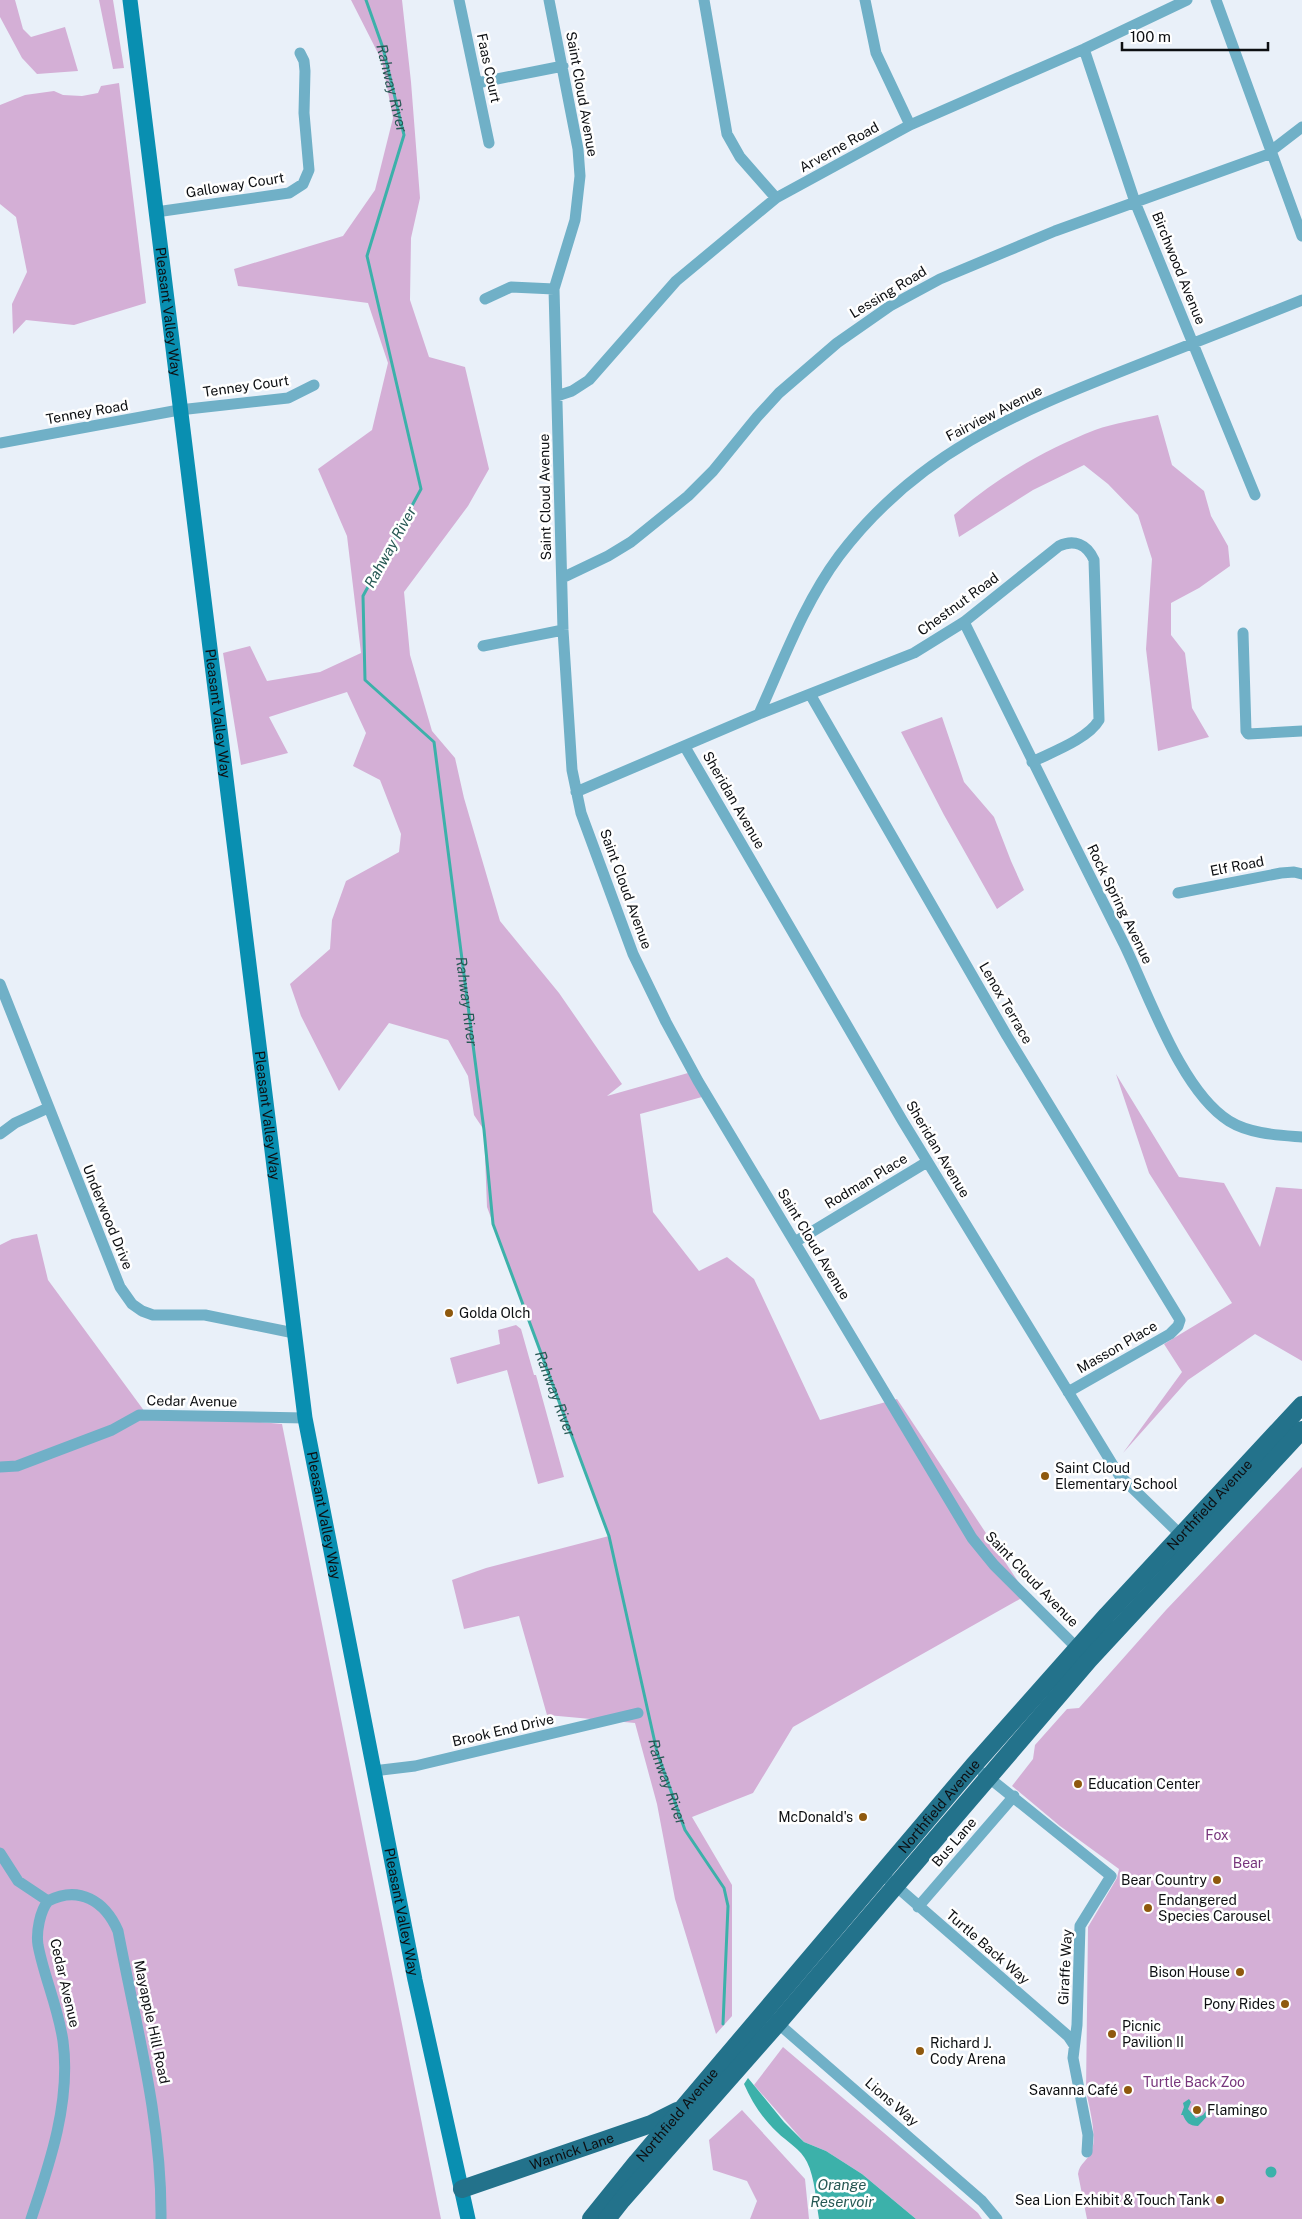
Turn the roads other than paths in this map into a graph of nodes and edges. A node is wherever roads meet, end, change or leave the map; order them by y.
1 (130, 0) edge
2 (459, 0) edge
3 (549, 0) edge
4 (704, 0) edge
5 (866, 0) edge
6 (1187, 0) edge
7 (1216, 0) edge
8 (1084, 49) junction
9 (300, 53) dead end
10 (564, 66) junction
11 (477, 83) junction
12 (910, 125) junction
13 (1302, 127) edge
14 (489, 143) dead end
15 (1271, 152) junction
16 (776, 198) junction
17 (1136, 202) junction
18 (156, 212) junction
19 (1302, 236) edge
20 (554, 289) junction
21 (485, 300) dead end
22 (1302, 300) edge
23 (1193, 343) junction
24 (314, 385) dead end
25 (558, 396) junction
26 (180, 410) junction
27 (0, 443) edge
28 (1255, 495) dead end
29 (562, 578) junction
30 (964, 622) junction
31 (563, 630) junction
32 (1243, 633) dead end
33 (483, 646) dead end
34 (810, 694) junction
35 (759, 714) junction
36 (1302, 731) edge
37 (685, 747) junction
38 (1032, 762) junction
39 (576, 792) junction
40 (1302, 874) edge
41 (1178, 893) dead end
42 (0, 984) edge
43 (48, 1108) junction
44 (0, 1134) edge
45 (1302, 1137) edge
46 (927, 1162) junction
47 (795, 1242) junction
48 (1178, 1325) joint
49 (294, 1333) junction
50 (1068, 1392) junction
51 (1302, 1405) edge
52 (304, 1418) junction
53 (1302, 1430) edge
54 (0, 1467) edge
55 (1186, 1541) junction
56 (1084, 1654) junction
57 (638, 1713) dead end
58 (973, 1766) junction
59 (373, 1771) junction
60 (988, 1776) junction
61 (1014, 1796) junction
62 (0, 1854) edge
63 (881, 1873) junction
64 (895, 1887) junction
65 (44, 1898) junction
66 (918, 1906) junction
67 (764, 2011) junction
68 (778, 2023) junction
69 (1074, 2045) junction
70 (682, 2109) junction
71 (667, 2137) junction
72 (1087, 2152) dead end
73 (462, 2189) junction
74 (31, 2219) edge
75 (161, 2219) edge
76 (468, 2219) edge
77 (592, 2219) edge
78 (608, 2219) edge
79 (997, 2219) edge

1 - 18 main road, Pleasant Valley Way
2 - 11 street, Faas Court
3 - 10 street, Saint Cloud Avenue
4 - 16 street
5 - 12 street
6 - 8 street, Arverne Road
7 - 15 street
8 - 12 street, Arverne Road
8 - 17 street, Birchwood Avenue
9 - 18 street, Galloway Court
10 - 11 street
10 - 20 street, Saint Cloud Avenue
11 - 14 street, Faas Court
12 - 16 street, Arverne Road
13 - 15 street, Lessing Road
15 - 17 street, Lessing Road
15 - 19 street
16 - 25 street, Arverne Road
17 - 23 street, Birchwood Avenue
17 - 29 street, Lessing Road
18 - 26 main road, Pleasant Valley Way
20 - 21 street
20 - 25 street, Saint Cloud Avenue
22 - 23 street, Fairview Avenue
23 - 28 street, Birchwood Avenue
23 - 35 street, Fairview Avenue
24 - 26 street, Tenney Court
25 - 29 street, Saint Cloud Avenue
26 - 27 street, Tenney Road
26 - 49 main road, Pleasant Valley Way
29 - 31 street, Saint Cloud Avenue
30 - 34 street, Chestnut Road
30 - 38 street, Rock Spring Avenue
30 - 38 street, Chestnut Road
31 - 33 street
31 - 39 street, Saint Cloud Avenue
32 - 36 street
34 - 35 street, Chestnut Road
34 - 48 street, Lenox Terrace
35 - 37 street, Chestnut Road
37 - 39 street, Chestnut Road
37 - 46 street, Sheridan Avenue
38 - 45 street, Rock Spring Avenue
39 - 47 street, Saint Cloud Avenue
40 - 41 street, Elf Road
42 - 43 street, Underwood Drive
43 - 44 street
43 - 49 street, Underwood Drive
46 - 47 street, Rodman Place
46 - 50 street, Sheridan Avenue
47 - 56 street, Saint Cloud Avenue
48 - 50 street, Masson Place
49 - 52 main road, Pleasant Valley Way
50 - 55 street, Sheridan Avenue
51 - 55 main road, Northfield Avenue
52 - 54 street, Cedar Avenue
52 - 59 main road, Pleasant Valley Way
53 - 55 main road, Northfield Avenue
55 - 56 main road, Northfield Avenue
56 - 58 main road, Northfield Avenue
56 - 60 main road, Northfield Avenue
57 - 59 street, Brook End Drive
58 - 60 street, Giraffe Way
58 - 63 main road, Northfield Avenue
59 - 73 main road, Pleasant Valley Way
60 - 61 street, Giraffe Way
60 - 64 main road, Northfield Avenue
61 - 66 street, Bus Lane
61 - 69 street, Giraffe Way
62 - 65 street
63 - 64 street, Turtle Back Way
63 - 67 main road, Northfield Avenue
64 - 66 street, Turtle Back Way
64 - 68 main road, Northfield Avenue
65 - 74 street, Cedar Avenue
65 - 75 street, Mayapple Hill Road
66 - 69 street, Turtle Back Way
67 - 68 street, Lions Way
67 - 70 main road, Northfield Avenue
68 - 71 main road, Northfield Avenue
68 - 79 street, Lions Way
69 - 72 street, Giraffe Way
70 - 71 main road, Northfield Avenue
70 - 73 main road, Warnick Lane
71 - 77 main road, Northfield Avenue
71 - 78 main road, Northfield Avenue
73 - 76 main road, Pleasant Valley Way

